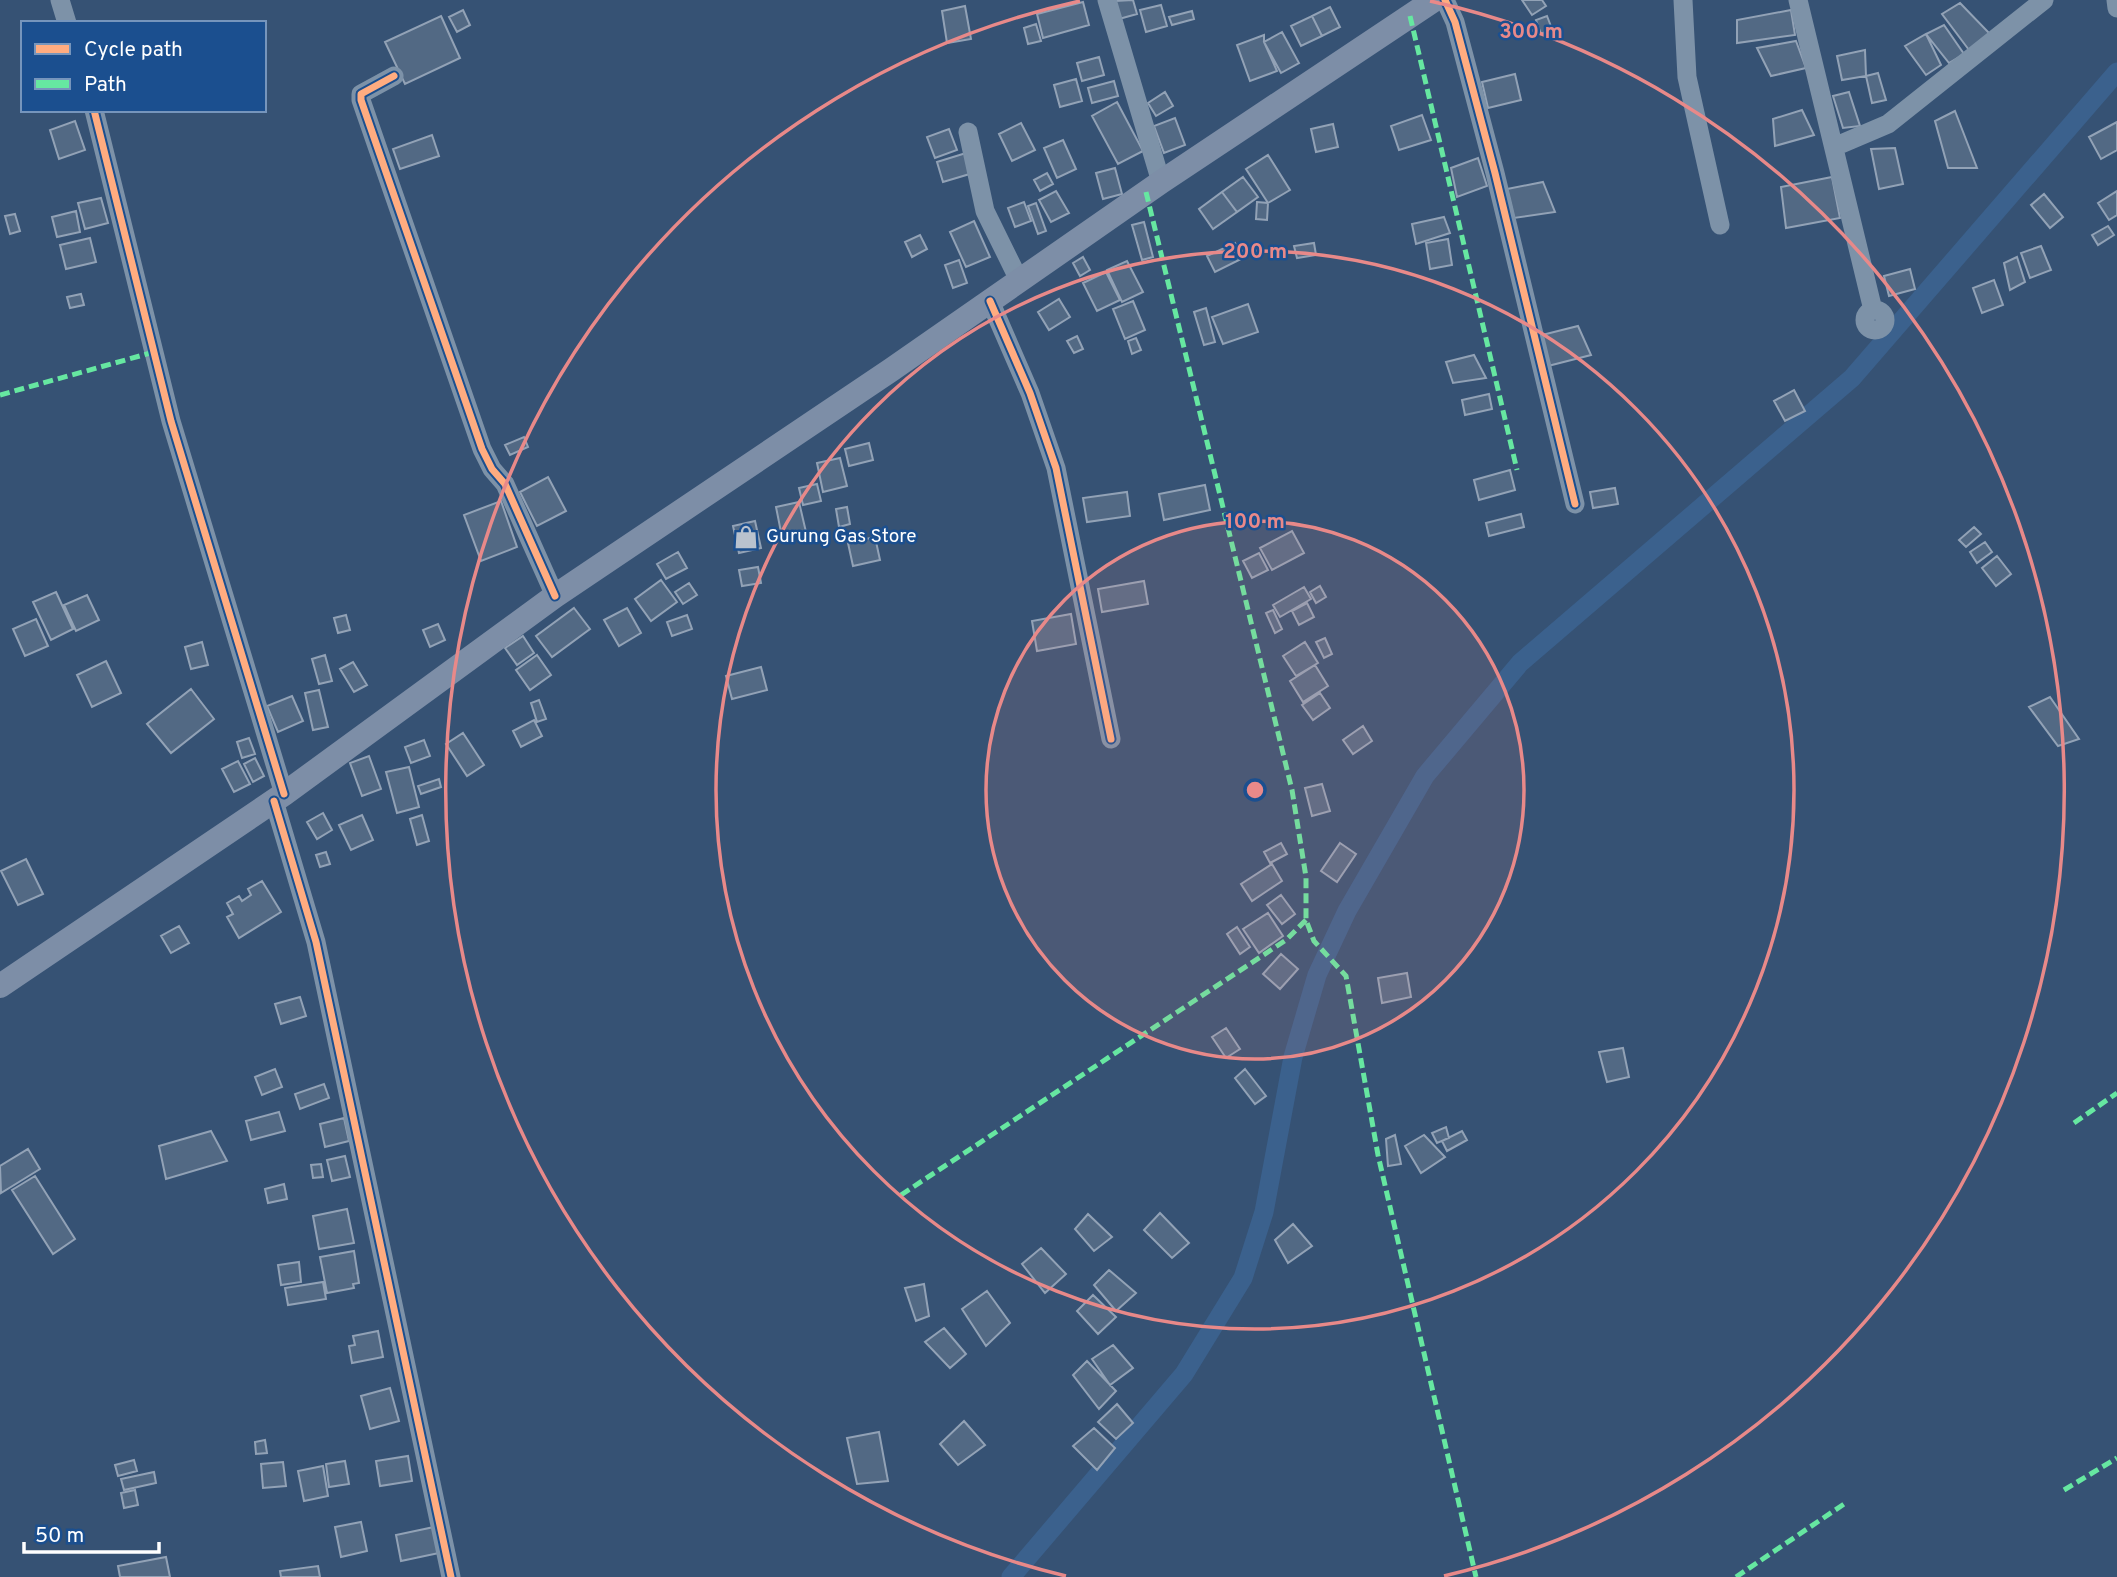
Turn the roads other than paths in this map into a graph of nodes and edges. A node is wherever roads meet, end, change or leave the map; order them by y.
1 (60, 0) edge
2 (1107, 0) edge
3 (1434, 0) edge
4 (1445, 0) edge
5 (1683, 0) edge
6 (1798, 0) edge
7 (2044, 0) edge
8 (2116, 0) edge
9 (2117, 8) edge
10 (66, 21) edge
11 (394, 76) dead end
12 (94, 112) edge
13 (968, 132) dead end
14 (1834, 148) junction
15 (1161, 182) junction
16 (1720, 225) dead end
17 (1019, 280) junction
18 (990, 301) junction
19 (1873, 310) dead end
20 (1575, 504) dead end
21 (555, 596) junction
22 (1111, 739) dead end
23 (279, 798) junction
24 (0, 986) edge
25 (451, 1577) edge

1 - 10 street
2 - 15 street
3 - 15 main road
4 - 20 street
5 - 16 street
6 - 14 street
7 - 14 street
8 - 9 street
11 - 21 street
12 - 23 street
13 - 17 street
14 - 19 street
15 - 17 main road
17 - 18 main road
18 - 21 main road
18 - 22 street
21 - 23 main road
23 - 24 main road
23 - 25 street

